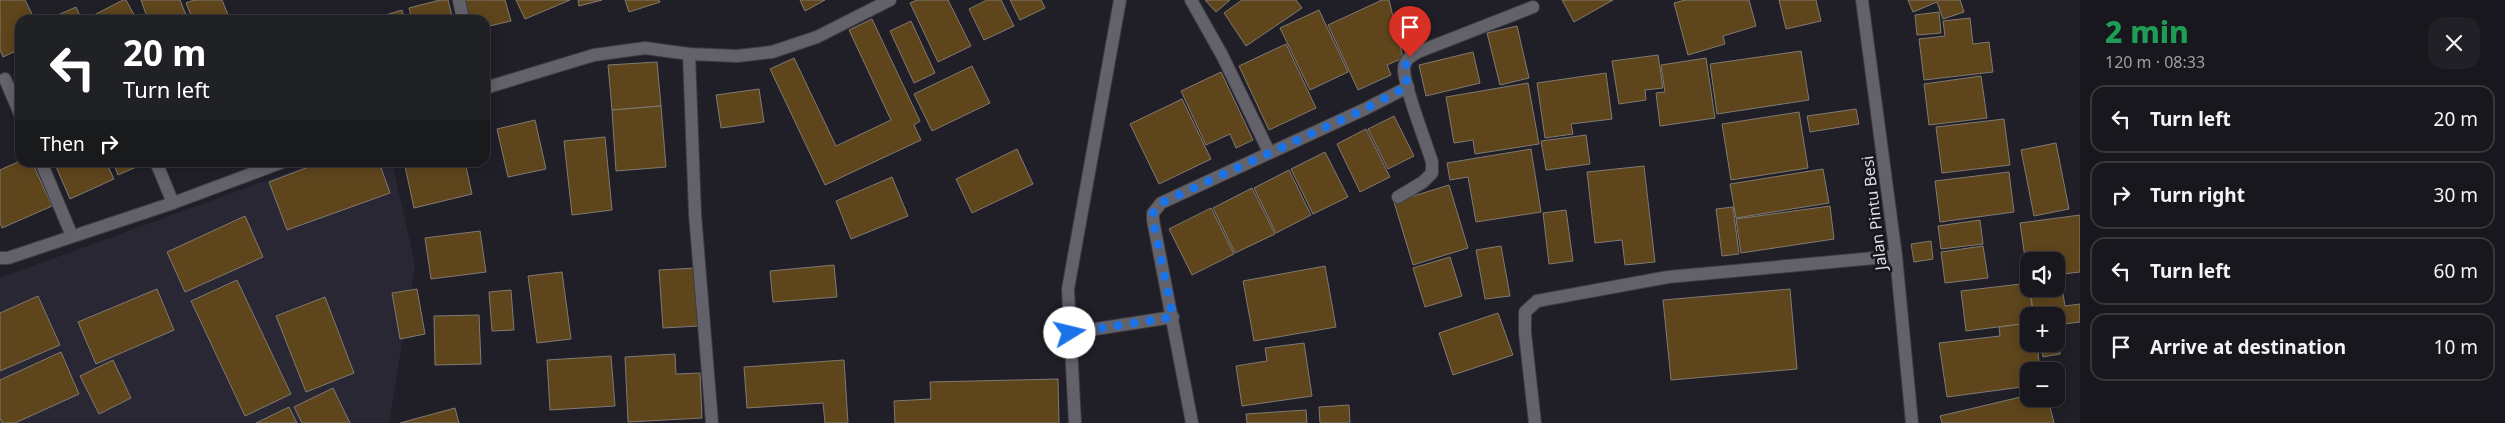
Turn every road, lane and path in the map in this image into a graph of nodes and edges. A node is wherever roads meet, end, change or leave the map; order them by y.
1 (459, 0) edge
2 (890, 0) edge
3 (1120, 0) edge
4 (1191, 0) edge
5 (1862, 0) edge
6 (1533, 7) dead end
7 (462, 15) edge
8 (689, 54) junction
9 (5, 79) dead end
10 (490, 86) edge
11 (1408, 86) junction
12 (15, 102) edge
13 (1269, 152) junction
14 (43, 167) edge
15 (158, 167) edge
16 (270, 167) edge
17 (1398, 197) dead end
18 (173, 203) junction
19 (72, 236) junction
20 (1896, 256) junction
21 (0, 258) edge
22 (1173, 317) junction
23 (1070, 333) junction
24 (712, 423) edge
25 (1074, 423) edge
26 (1192, 423) edge
27 (1535, 423) edge
28 (1912, 423) edge

1 - 7 street
2 - 8 street
3 - 23 street
4 - 13 street
5 - 20 street, Jalan Pintu Besi
6 - 11 street
8 - 10 street
8 - 24 street
9 - 12 street
11 - 13 street
11 - 17 street
13 - 22 street
14 - 19 street
15 - 18 street
16 - 18 street
18 - 19 street
19 - 21 street
20 - 27 street
20 - 28 street, Jalan Pintu Besi
22 - 23 street
22 - 26 street
23 - 25 street

